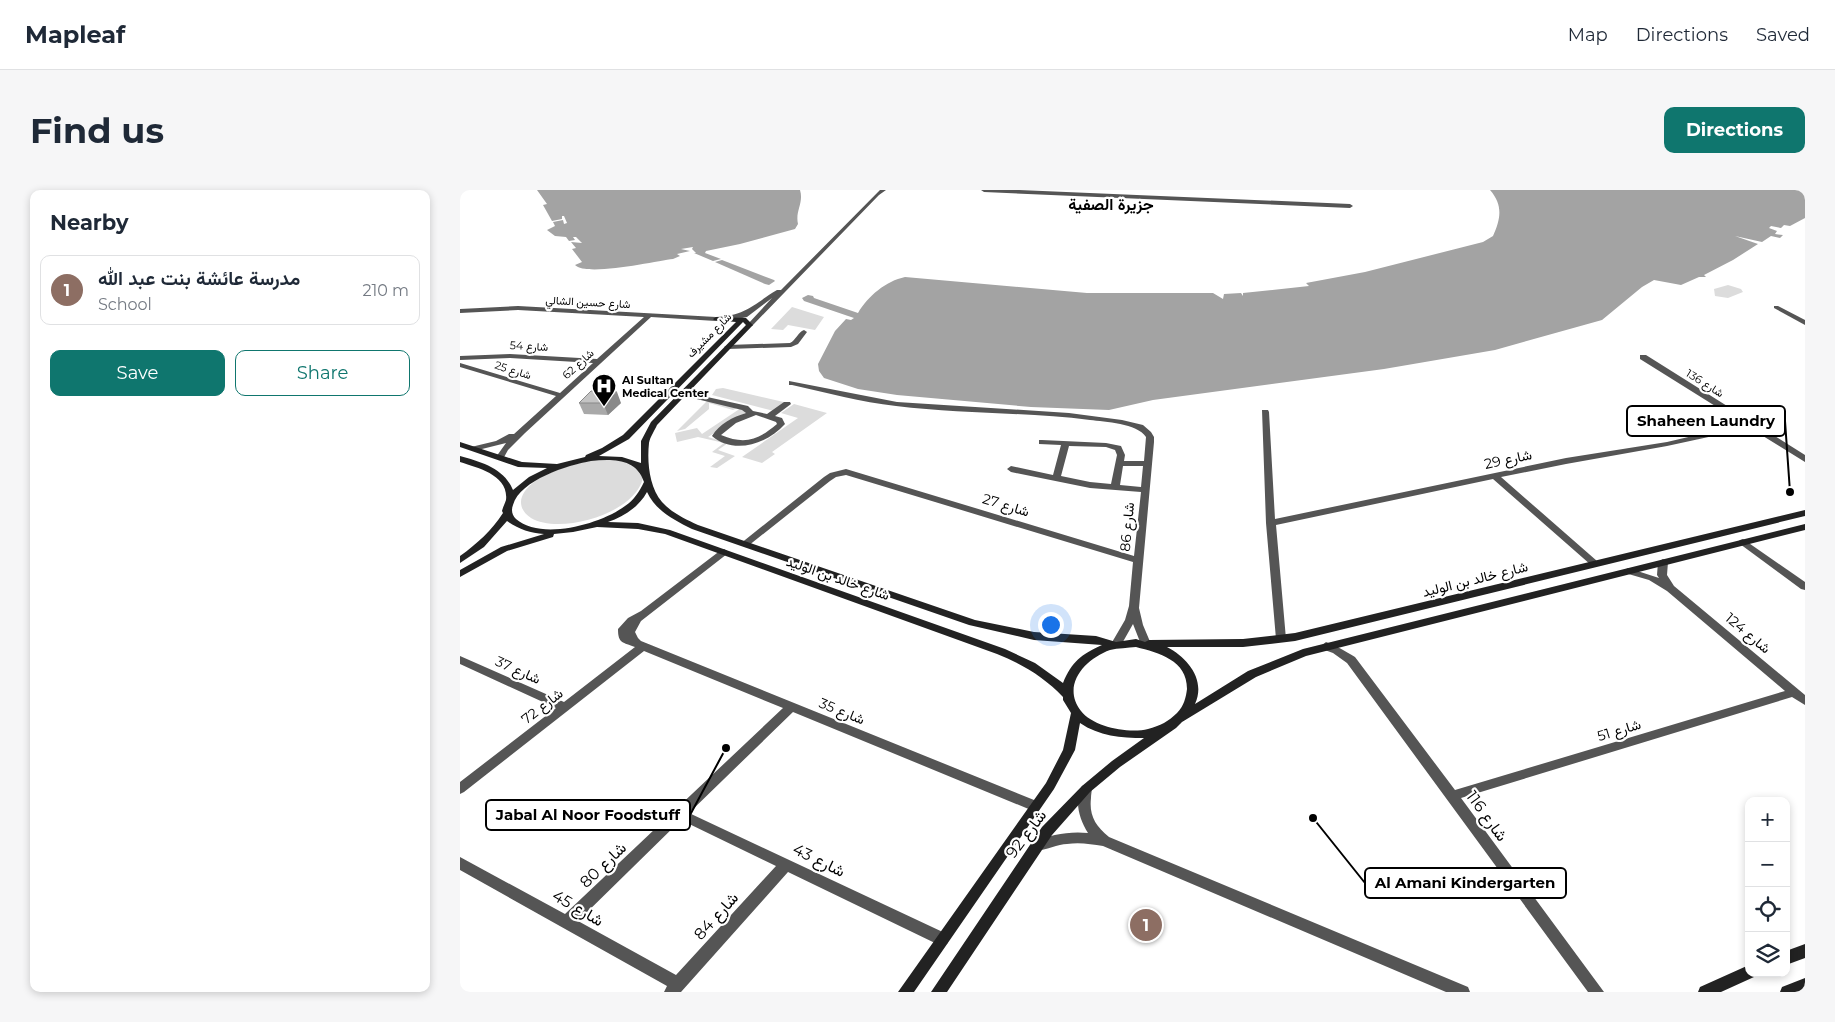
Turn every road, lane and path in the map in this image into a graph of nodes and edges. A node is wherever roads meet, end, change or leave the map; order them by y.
1 (884, 190) edge
2 (984, 190) edge
3 (1350, 206) dead end
4 (790, 283) junction
5 (1774, 308) dead end
6 (460, 311) edge
7 (748, 313) junction
8 (650, 315) junction
9 (716, 319) junction
10 (741, 320) junction
11 (1805, 324) edge
12 (750, 326) junction
13 (734, 327) junction
14 (804, 332) dead end
15 (728, 347) junction
16 (762, 347) junction
17 (754, 355) dead end
18 (1643, 357) dead end
19 (460, 358) edge
20 (597, 361) junction
21 (460, 365) edge
22 (792, 383) dead end
23 (683, 394) junction
24 (560, 395) junction
25 (787, 404) dead end
26 (1265, 412) dead end
27 (751, 413) junction
28 (768, 416) junction
29 (1752, 425) junction
30 (522, 430) junction
31 (1042, 442) dead end
32 (1066, 443) junction
33 (460, 444) edge
34 (474, 449) junction
35 (500, 457) junction
36 (460, 459) edge
37 (1805, 459) edge
38 (578, 461) junction
39 (1120, 463) junction
40 (567, 464) junction
41 (1147, 464) junction
42 (1011, 469) dead end
43 (645, 471) junction
44 (1495, 476) junction
45 (1056, 478) junction
46 (648, 483) junction
47 (1115, 488) junction
48 (1145, 490) junction
49 (510, 500) junction
50 (508, 513) junction
51 (1805, 513) edge
52 (1271, 522) junction
53 (586, 527) junction
54 (1805, 527) edge
55 (565, 531) junction
56 (1743, 542) junction
57 (744, 544) junction
58 (724, 552) junction
59 (460, 560) edge
60 (1138, 560) junction
61 (1663, 562) junction
62 (1594, 564) junction
63 (1628, 571) junction
64 (460, 574) edge
65 (1805, 587) edge
66 (1671, 589) junction
67 (1134, 606) junction
68 (1282, 639) junction
69 (1347, 641) junction
70 (640, 644) junction
71 (1114, 644) junction
72 (1147, 644) junction
73 (1326, 646) junction
74 (460, 660) edge
75 (1351, 660) junction
76 (1794, 692) junction
77 (1067, 694) junction
78 (1805, 701) edge
79 (792, 706) junction
80 (564, 707) junction
81 (1076, 714) junction
82 (1176, 721) junction
83 (460, 789) edge
84 (1086, 790) junction
85 (1452, 796) junction
86 (1035, 806) junction
87 (680, 814) junction
88 (1104, 841) junction
89 (1036, 847) junction
90 (460, 863) edge
91 (786, 864) junction
92 (567, 922) junction
93 (942, 939) junction
94 (1805, 951) edge
95 (1790, 957) edge
96 (1745, 974) edge
97 (1805, 985) edge
98 (674, 988) edge
99 (905, 992) edge
100 (938, 992) edge
101 (1463, 992) edge
102 (1597, 992) edge
103 (1705, 992) edge
104 (1787, 992) edge

1 - 4 street, شارع مشيرف
2 - 3 street
4 - 7 street, شارع مشيرف
4 - 12 street, شارع مشيرف
5 - 11 street
6 - 8 street, شارع حسين الشالي
7 - 9 street, شارع حسين الشالي
7 - 10 street, شارع مشيرف
8 - 9 street, شارع حسين الشالي
8 - 20 street, شارع 62
9 - 10 main road
9 - 13 street, شارع حسين الشالي
10 - 12 main road
10 - 13 main road, شارع مشيرف
12 - 15 main road, شارع مشيرف
13 - 38 main road, شارع مشيرف
14 - 16 street
15 - 16 street
15 - 23 main road, شارع مشيرف
16 - 17 street
18 - 29 street, شارع 136
19 - 20 street, شارع 54
20 - 24 street, شارع 62
21 - 24 street, شارع 25
22 - 41 street, شارع 86
23 - 27 street
23 - 43 main road, شارع مشيرف
24 - 30 street, شارع 62
25 - 28 street
26 - 52 street
27 - 28 street
27 - 28 street
29 - 37 street, شارع 136
29 - 44 street, شارع 29
30 - 34 street, شارع 62
30 - 35 street, شارع 62
31 - 32 street
32 - 39 street
32 - 45 street
33 - 34 main road
34 - 35 main road
35 - 40 main road
36 - 49 main road
38 - 40 main road
38 - 43 main road
39 - 41 street
39 - 47 street
40 - 49 main road
41 - 48 street, شارع 86
42 - 45 street
43 - 46 main road, شارع مشيرف
44 - 52 street, شارع 29
44 - 62 street
45 - 47 street
46 - 53 main road
46 - 57 main road, شارع خالد بن الوليد
47 - 48 street
48 - 60 street, شارع 86
49 - 50 main road
50 - 55 main road
50 - 59 main road
51 - 62 main road, شارع خالد بن الوليد
52 - 68 street
53 - 55 main road
53 - 58 main road, شارع خالد بن الوليد
54 - 56 main road
55 - 64 main road
56 - 61 main road
56 - 65 street
57 - 60 street, شارع 27
57 - 71 main road, شارع خالد بن الوليد
58 - 70 street
58 - 77 main road, شارع خالد بن الوليد
60 - 67 street, شارع 86
61 - 63 main road
61 - 66 street, شارع 124
62 - 68 main road, شارع خالد بن الوليد
63 - 66 street, شارع 124
63 - 69 main road
66 - 76 street, شارع 124
67 - 71 street, شارع 86
67 - 72 street, شارع 86
68 - 72 main road, شارع خالد بن الوليد
69 - 73 main road
69 - 75 street, شارع 116
70 - 79 street, شارع 35
70 - 80 street, شارع 72
71 - 72 main road
71 - 77 main road
72 - 82 main road
73 - 75 street, شارع 116
73 - 82 main road
74 - 80 street, شارع 37
75 - 85 street, شارع 116
76 - 78 street, شارع 124
76 - 85 street, شارع 51
77 - 81 main road
79 - 86 street, شارع 35
79 - 87 street, شارع 80
80 - 83 street, شارع 72
81 - 82 main road
81 - 86 main road, شارع 92
82 - 84 main road, شارع 92
84 - 88 street
84 - 89 main road, شارع 92
85 - 102 street, شارع 116
86 - 93 main road, شارع 92
87 - 91 street, شارع 43
87 - 92 street, شارع 80
88 - 89 street
88 - 101 street
89 - 100 main road, شارع 92
90 - 92 street, شارع 45
91 - 93 street, شارع 43
91 - 98 street, شارع 84
92 - 98 street, شارع 45
93 - 99 main road, شارع 92
94 - 95 main road
96 - 103 main road
97 - 104 main road

